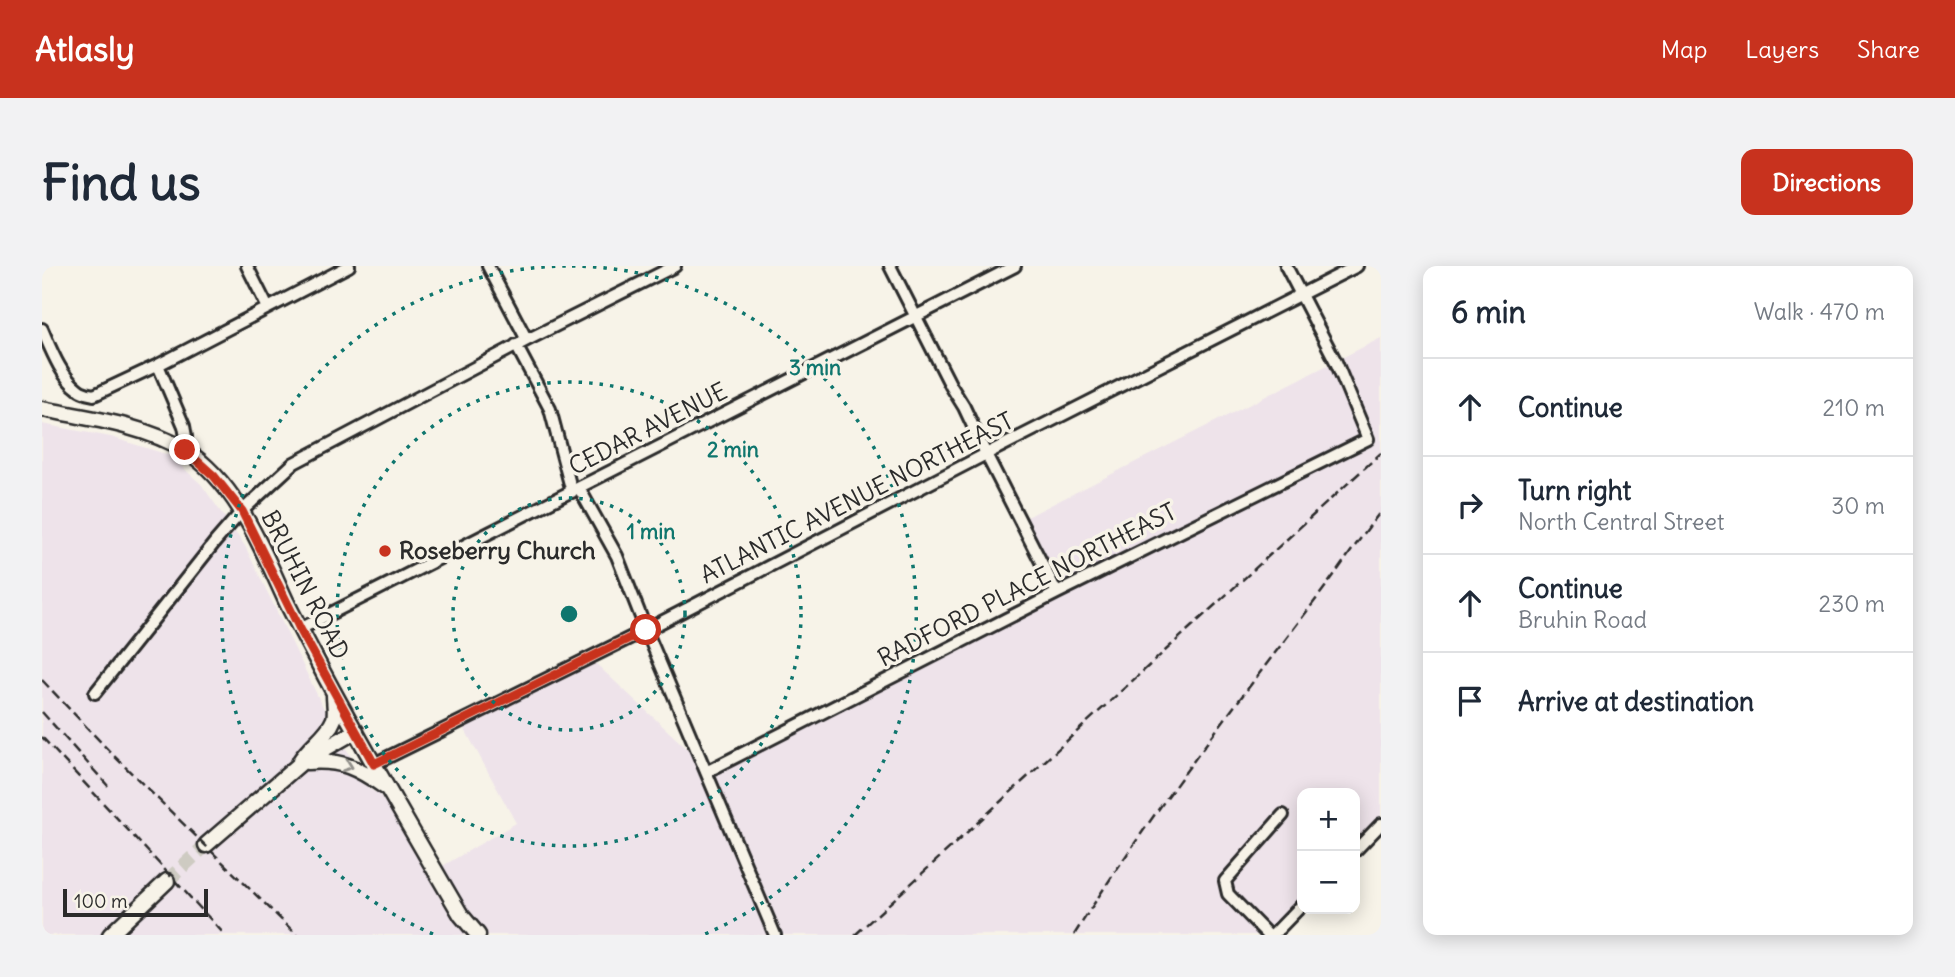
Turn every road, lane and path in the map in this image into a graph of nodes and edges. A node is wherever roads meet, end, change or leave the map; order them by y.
1 (247, 266) edge
2 (349, 266) edge
3 (488, 266) edge
4 (675, 266) edge
5 (890, 266) edge
6 (1015, 266) edge
7 (1286, 266) edge
8 (1357, 266) edge
9 (1301, 295) junction
10 (268, 308) junction
11 (916, 316) junction
12 (42, 329) edge
13 (522, 343) junction
14 (158, 365) junction
15 (42, 409) edge
16 (185, 450) junction
17 (986, 454) junction
18 (575, 490) junction
19 (242, 511) junction
20 (1057, 593) junction
21 (300, 629) junction
22 (646, 630) junction
23 (333, 691) junction
24 (94, 693) dead end
25 (356, 731) junction
26 (374, 764) junction
27 (300, 765) junction
28 (706, 772) junction
29 (388, 789) junction
30 (1283, 814) dead end
31 (1381, 824) edge
32 (206, 845) tunnel mouth
33 (1360, 846) edge
34 (167, 881) tunnel mouth
35 (1297, 910) edge
36 (110, 935) edge
37 (478, 935) edge
38 (775, 935) edge
39 (1270, 935) edge

1 - 10 street
2 - 10 street
3 - 13 street
4 - 13 street
5 - 11 street
6 - 11 street, CEDAR AVENUE
7 - 9 street
8 - 9 street, ATLANTIC AVENUE NORTHEAST
9 - 17 street, ATLANTIC AVENUE NORTHEAST
9 - 20 street, RADFORD PLACE NORTHEAST
10 - 14 street
11 - 17 street
11 - 18 street, CEDAR AVENUE
12 - 14 street
13 - 18 street
13 - 19 street
14 - 16 street
15 - 16 main road, BRUHIN ROAD
16 - 19 main road, BRUHIN ROAD
17 - 20 street
17 - 22 street, ATLANTIC AVENUE NORTHEAST
18 - 21 street, CEDAR AVENUE
18 - 22 street
19 - 21 main road, BRUHIN ROAD
19 - 24 street
20 - 28 street, RADFORD PLACE NORTHEAST
21 - 23 main road, BRUHIN ROAD
22 - 26 street, ATLANTIC AVENUE NORTHEAST
22 - 28 street
23 - 25 main road, BRUHIN ROAD
23 - 27 main road
25 - 26 main road, BRUHIN ROAD
25 - 27 main road
26 - 29 main road, BRUHIN ROAD
27 -> 29 main road
27 - 32 main road
28 - 38 street
29 - 37 main road, BRUHIN ROAD
30 - 39 street
31 - 33 street
34 - 36 main road
35 - 39 street

